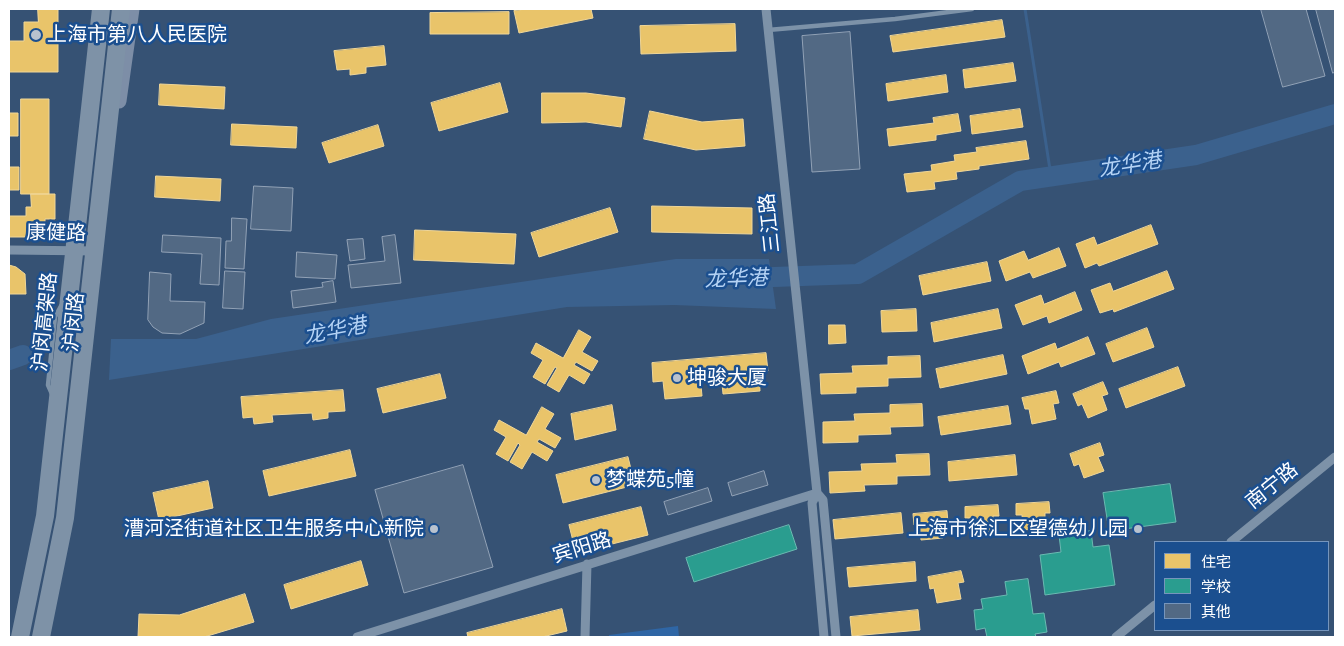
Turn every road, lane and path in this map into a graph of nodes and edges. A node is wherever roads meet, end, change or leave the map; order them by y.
1 (94, 9) edge
2 (101, 9) edge
3 (121, 9) edge
4 (132, 9) edge
5 (766, 9) edge
6 (972, 9) edge
7 (768, 30) junction
8 (9, 250) edge
9 (69, 250) junction
10 (102, 251) junction
11 (1335, 457) edge
12 (817, 493) junction
13 (1232, 541) edge
14 (587, 564) junction
15 (1154, 606) edge
16 (16, 637) edge
17 (20, 637) edge
18 (40, 637) edge
19 (50, 637) edge
20 (357, 637) edge
21 (585, 637) edge
22 (824, 637) edge
23 (836, 637) edge
24 (1116, 637) edge

1 - 9 main road, 沪闵路
2 - 17 highway, 沪闵高架路, bridge
3 - 18 highway, 沪闵高架路, bridge
4 - 10 main road, 沪闵路
5 - 7 street, 三江路
6 - 7 lane
7 - 12 street, 三江路
8 - 9 street, 康健路
9 - 10 street, 康健路
9 - 16 main road, 沪闵路
10 - 19 main road, 沪闵路
11 - 13 street, 南宁路
12 - 14 street, 宾阳路
12 - 22 street, 三江路
12 - 23 street, 三江路
14 - 20 street, 宾阳路
14 - 21 street
15 - 24 street

